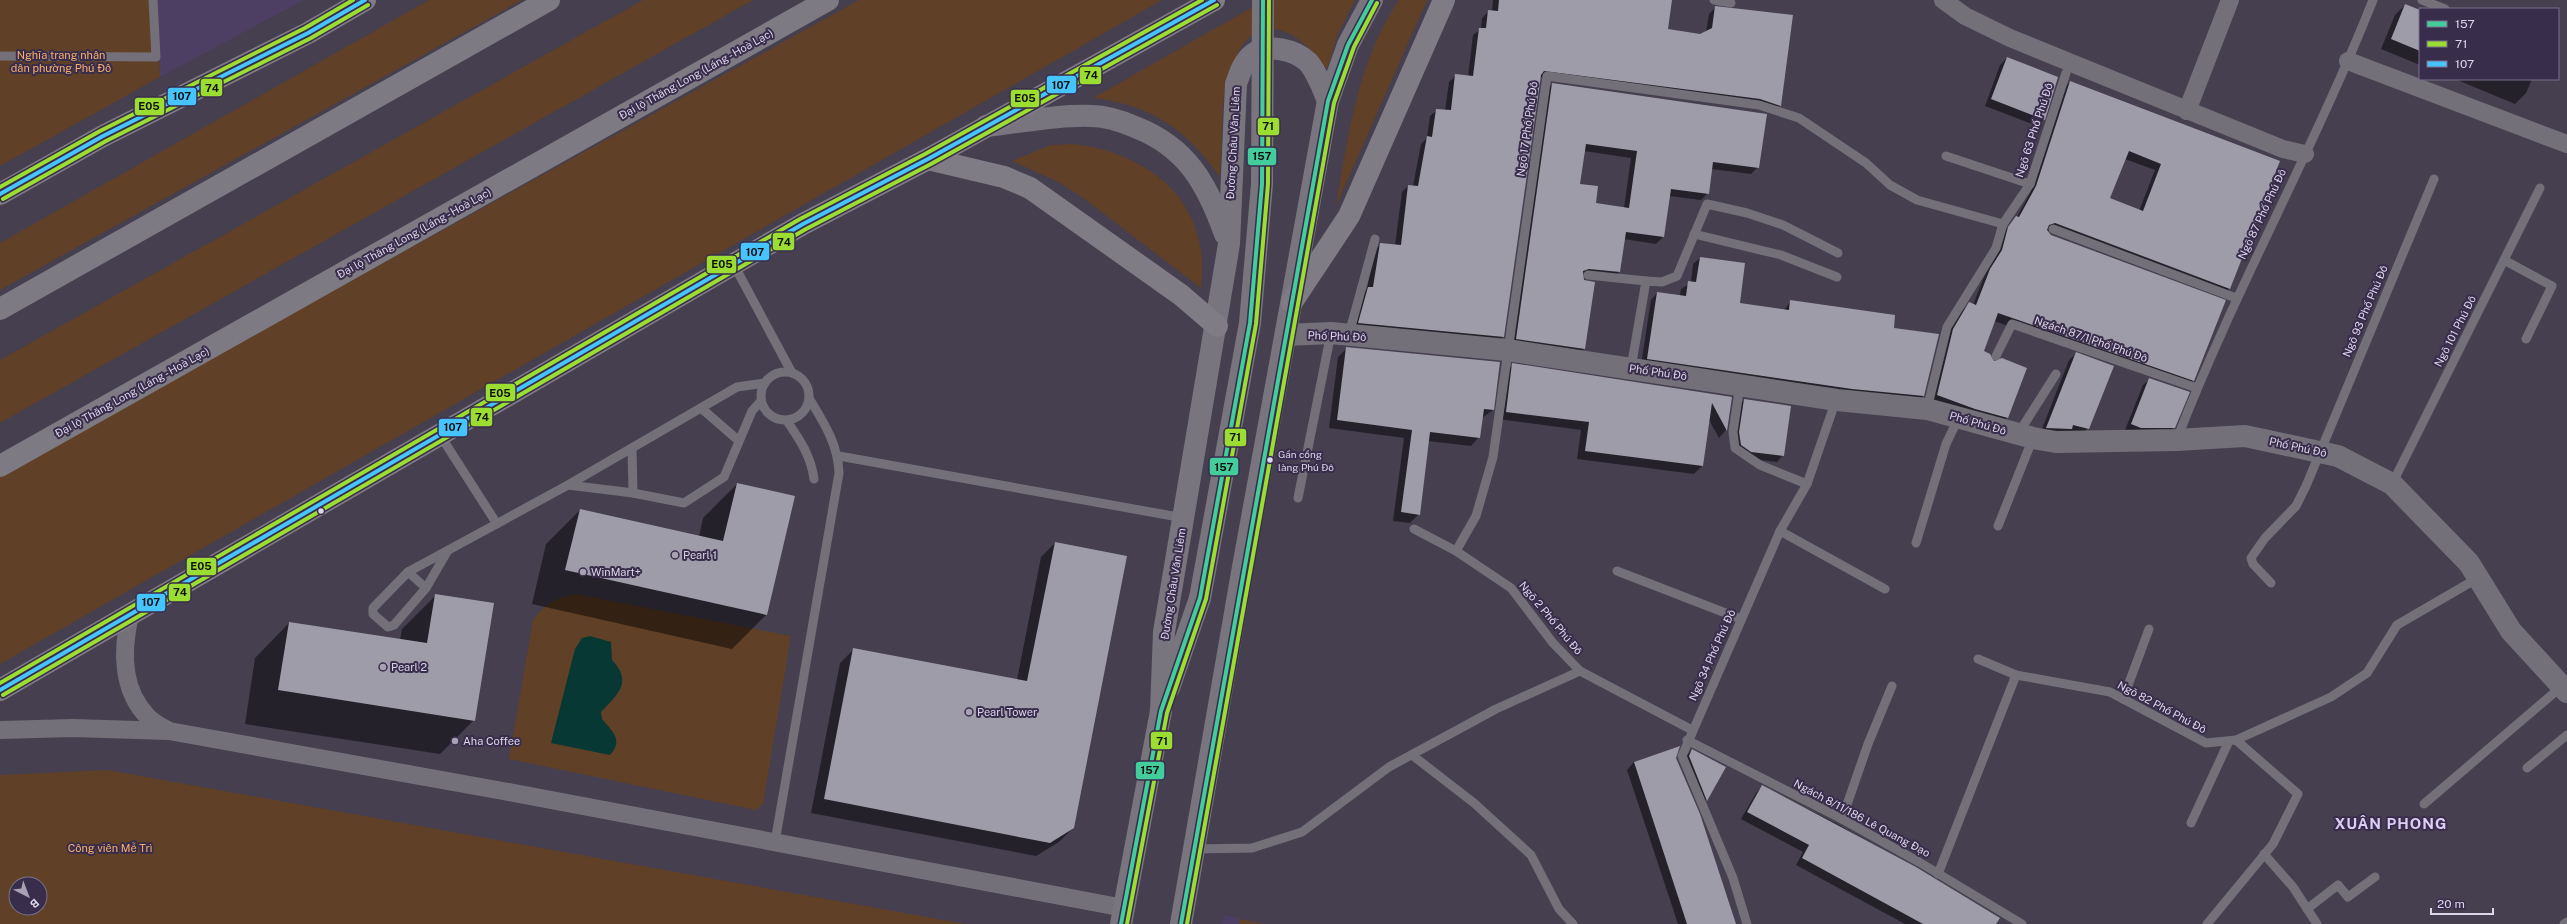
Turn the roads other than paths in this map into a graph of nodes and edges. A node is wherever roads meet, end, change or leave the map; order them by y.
1 (153, 0) edge
2 (365, 0) edge
3 (549, 0) edge
4 (828, 0) edge
5 (1214, 0) edge
6 (1263, 0) edge
7 (1372, 0) edge
8 (1444, 0) edge
9 (1714, 0) edge
10 (1943, 0) edge
11 (2230, 0) edge
12 (2373, 0) edge
13 (2422, 0) edge
14 (1731, 3) dead end
15 (2442, 8) edge
16 (0, 56) edge
17 (2348, 61) junction
18 (2066, 74) dead end
19 (1328, 101) junction
20 (2188, 110) junction
21 (985, 126) junction
22 (2567, 144) edge
23 (2305, 154) junction
24 (1946, 156) dead end
25 (928, 159) junction
26 (2434, 179) dead end
27 (2030, 184) junction
28 (2540, 188) dead end
29 (0, 194) edge
30 (2003, 224) junction
31 (2053, 229) dead end
32 (1694, 234) junction
33 (1375, 239) dead end
34 (1229, 244) junction
35 (1838, 253) dead end
36 (2504, 260) junction
37 (734, 265) junction
38 (1588, 275) dead end
39 (1837, 276) dead end
40 (1646, 281) junction
41 (2236, 298) junction
42 (1292, 302) junction
43 (0, 309) edge
44 (1217, 326) junction
45 (1340, 334) junction
46 (1286, 335) junction
47 (2526, 339) dead end
48 (1507, 350) junction
49 (1996, 356) dead end
50 (1631, 368) junction
51 (792, 373) junction
52 (2056, 374) dead end
53 (765, 383) junction
54 (1740, 384) junction
55 (2197, 388) junction
56 (810, 398) junction
57 (1837, 400) junction
58 (761, 401) junction
59 (701, 408) junction
60 (1927, 409) junction
61 (1959, 417) junction
62 (788, 421) junction
63 (440, 435) junction
64 (2025, 436) junction
65 (2176, 440) junction
66 (739, 442) junction
67 (632, 448) junction
68 (2318, 452) junction
69 (839, 456) junction
70 (0, 466) edge
71 (814, 479) dead end
72 (1807, 484) junction
73 (2392, 484) junction
74 (568, 485) junction
75 (633, 494) junction
76 (1298, 498) dead end
77 (1184, 518) junction
78 (497, 524) junction
79 (1998, 526) dead end
80 (1414, 529) dead end
81 (1780, 531) junction
82 (1916, 543) dead end
83 (448, 551) junction
84 (1456, 551) junction
85 (1617, 571) dead end
86 (408, 572) junction
87 (2479, 577) junction
88 (2272, 583) dead end
89 (426, 588) junction
90 (1886, 589) dead end
91 (130, 615) junction
92 (1741, 619) junction
93 (2149, 629) dead end
94 (1978, 659) dead end
95 (1580, 672) junction
96 (2016, 675) junction
97 (1892, 686) dead end
98 (2564, 689) edge
99 (0, 690) edge
100 (2123, 699) junction
101 (1161, 712) junction
102 (0, 730) edge
103 (1692, 730) junction
104 (169, 731) junction
105 (2567, 735) edge
106 (1687, 740) junction
107 (2233, 741) junction
108 (1412, 755) junction
109 (2527, 768) dead end
110 (2424, 804) dead end
111 (1842, 819) junction
112 (2190, 823) dead end
113 (775, 842) junction
114 (1195, 849) junction
115 (2264, 854) junction
116 (1938, 874) junction
117 (2375, 877) dead end
118 (2307, 909) junction
119 (1122, 916) edge
120 (2567, 922) edge
121 (2020, 923) edge
122 (1181, 924) edge
123 (1573, 924) edge
124 (1747, 924) edge
125 (2207, 924) edge
126 (2317, 924) edge
127 (2564, 924) edge

1 - 16 lane
2 - 29 main road
3 - 43 highway
4 - 70 highway, Đại lộ Thăng Long (Láng - Hoà Lạc)
5 - 21 main road
6 - 101 main road, bridge
7 - 19 main road
8 - 42 main road
9 - 14 lane
10 - 20 street
11 - 20 street
12 - 17 lane, Ngõ 87 Phố Phú Đô
13 - 15 lane
17 - 22 street
17 - 23 lane, Ngõ 87 Phố Phú Đô
18 - 27 lane, Ngõ 63 Phố Phú Đô
19 - 34 main road, Đường Châu Văn Liêm
19 - 42 main road
20 - 23 street
21 - 25 main road
21 - 34 main road, Đường Châu Văn Liêm
23 - 41 lane, Ngõ 87 Phố Phú Đô
24 - 27 lane
25 - 37 main road
25 - 44 main road
26 - 68 lane, Ngõ 93 Phố Phú Đô
27 - 30 lane, Ngõ 63 Phố Phú Đô
28 - 36 lane, Ngõ 101 Phú Đô
30 - 48 lane, Ngõ 17 Phố Phú Đô
30 - 60 lane, Ngõ 63 Phố Phú Đô
31 - 41 lane
32 - 35 lane
32 - 39 lane
32 - 40 lane
33 - 45 lane
34 - 44 main road, Đường Châu Văn Liêm
36 - 47 lane
36 - 73 lane, Ngõ 101 Phú Đô
37 - 51 lane
37 - 63 main road
38 - 40 lane
40 - 50 lane
41 - 55 lane, Ngõ 87 Phố Phú Đô
42 - 46 main road
44 - 77 main road, Đường Châu Văn Liêm
45 - 46 street, Phố Phú Đô
45 - 48 street, Phố Phú Đô
45 - 76 lane
46 - 114 main road
48 - 50 street, Phố Phú Đô
48 - 84 lane
49 - 55 lane, Ngách 87/1 Phố Phú Đô
50 - 54 street, Phố Phú Đô
51 - 53 lane
51 - 56 lane
52 - 64 lane
53 - 58 lane
53 - 59 lane
54 - 57 street, Phố Phú Đô
54 - 72 lane
55 - 65 lane, Ngõ 87 Phố Phú Đô
56 - 62 lane
56 - 69 lane
57 - 60 street, Phố Phú Đô
57 - 72 lane, Ngõ 34 Phố Phú Đô
58 - 62 lane
58 - 66 lane
59 - 66 lane
59 - 67 lane
60 - 61 street, Phố Phú Đô
61 - 64 street, Phố Phú Đô
61 - 82 lane
62 - 71 lane
63 - 78 lane
63 - 91 main road
64 - 65 street, Phố Phú Đô
64 - 79 lane
65 - 68 street, Phố Phú Đô
66 - 75 lane
67 - 74 lane
67 - 75 lane
68 - 73 street, Phố Phú Đô
68 - 88 lane, Ngõ 93 Phố Phú Đô
69 - 77 lane
69 - 113 lane
72 - 81 lane, Ngõ 34 Phố Phú Đô
73 - 87 street, Phố Phú Đô
74 - 75 lane
74 - 78 lane
77 - 101 main road, Đường Châu Văn Liêm
78 - 83 lane
80 - 84 lane, Ngõ 2 Phố Phú Đô
81 - 90 lane
81 - 92 lane, Ngõ 34 Phố Phú Đô
83 - 86 lane
83 - 89 lane
84 - 95 lane, Ngõ 2 Phố Phú Đô
85 - 92 lane
86 - 89 lane
86 - 89 lane
87 - 98 street, Phố Phú Đô
87 - 107 lane, Ngõ 82 Phố Phú Đô
91 - 99 main road
91 - 104 street
92 - 103 lane, Ngõ 34 Phố Phú Đô
93 - 100 lane
94 - 96 lane, Ngõ 82 Phố Phú Đô
95 - 103 lane, Ngõ 2 Phố Phú Đô
95 - 108 lane
96 - 100 lane, Ngõ 82 Phố Phú Đô
96 - 116 lane
97 - 111 lane
98 - 110 lane
100 - 107 lane, Ngõ 82 Phố Phú Đô
101 - 119 main road, Đường Châu Văn Liêm
102 - 104 street
103 - 106 lane, Ngõ 34 Phố Phú Đô
104 - 113 street
105 - 109 lane
106 - 111 lane, Ngách 8/11/186 Lê Quang Đạo
106 - 124 lane, Ngõ 34 Phố Phú Đô
107 - 112 lane
107 - 115 lane
108 - 114 lane
108 - 123 lane
111 - 116 lane, Ngách 8/11/186 Lê Quang Đạo
113 - 119 street
114 - 122 main road
115 - 118 lane
115 - 125 lane
116 - 121 lane, Ngách 8/11/186 Lê Quang Đạo
117 - 118 lane
118 - 126 lane
120 - 127 lane

